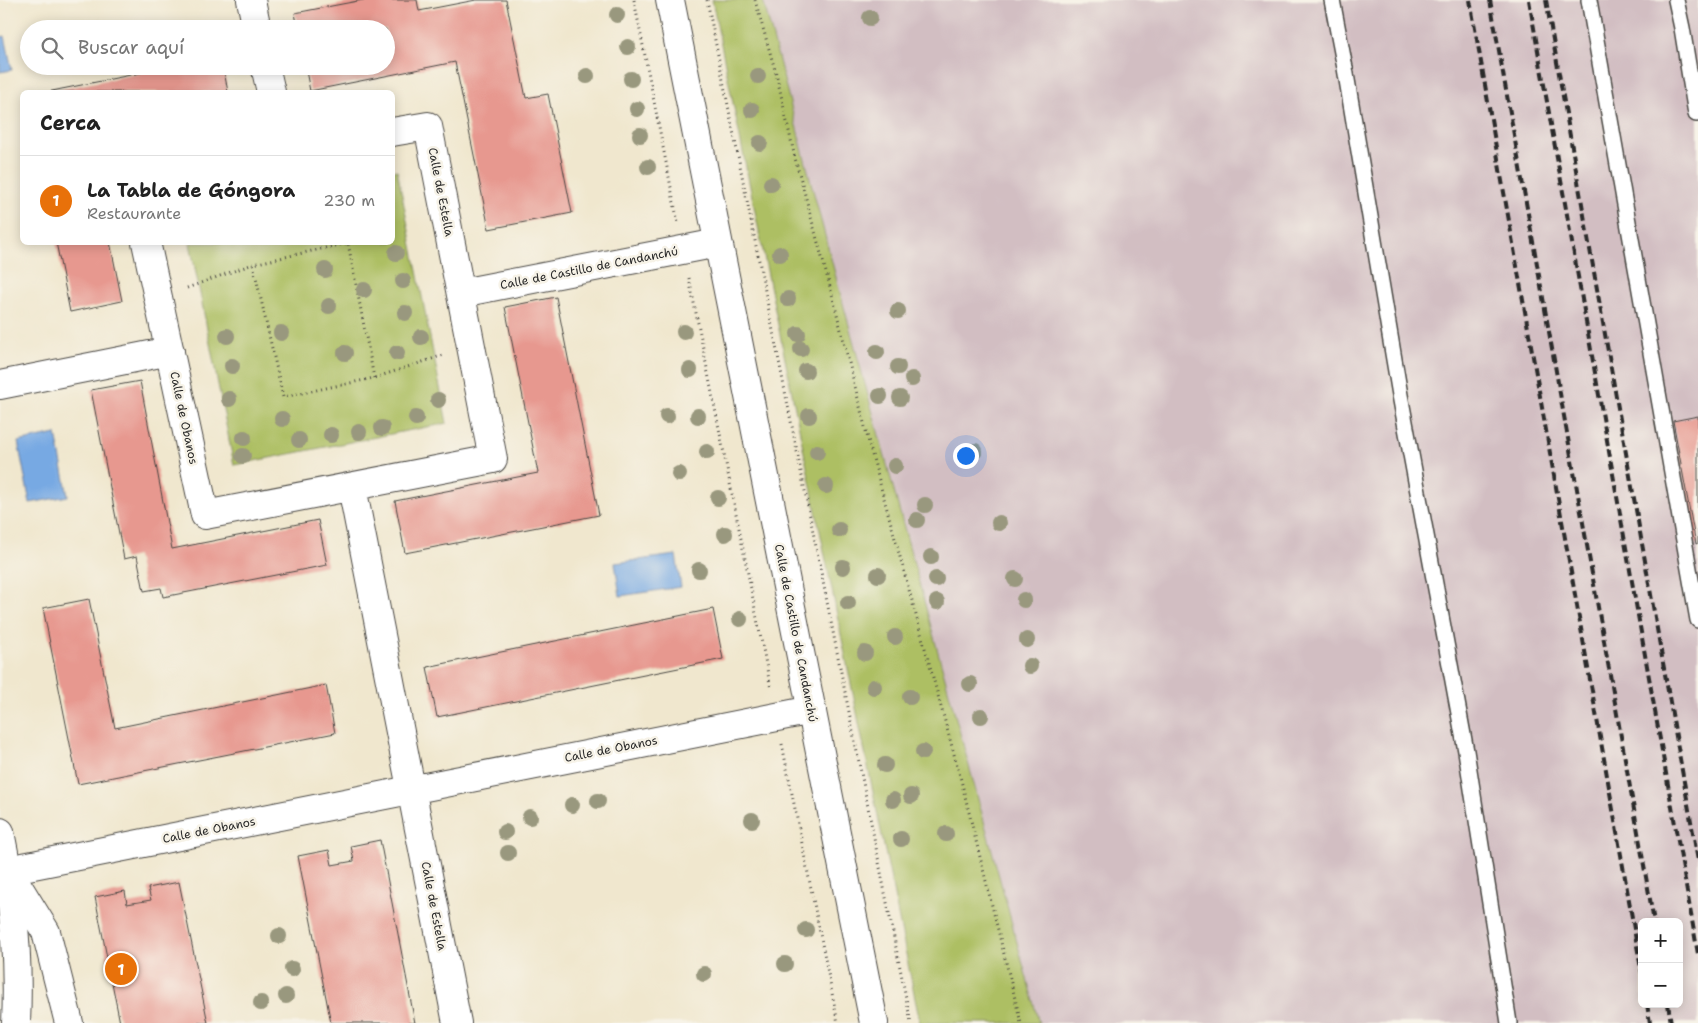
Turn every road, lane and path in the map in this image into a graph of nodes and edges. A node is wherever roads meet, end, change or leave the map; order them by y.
1 (251, 0) edge
2 (634, 0) edge
3 (670, 0) edge
4 (707, 0) edge
5 (755, 0) edge
6 (1332, 0) edge
7 (1589, 0) edge
8 (1676, 0) edge
9 (255, 20) edge
10 (267, 75) edge
11 (271, 90) edge
12 (1696, 114) dead end
13 (395, 132) edge
14 (679, 225) dead end
15 (718, 243) junction
16 (147, 245) edge
17 (343, 245) edge
18 (348, 245) edge
19 (253, 264) junction
20 (689, 276) dead end
21 (187, 288) dead end
22 (461, 293) junction
23 (170, 351) junction
24 (449, 353) dead end
25 (374, 378) junction
26 (0, 385) edge
27 (352, 486) junction
28 (1698, 620) edge
29 (768, 673) dead end
30 (812, 710) junction
31 (782, 742) dead end
32 (411, 789) junction
33 (0, 832) edge
34 (8, 870) junction
35 (16, 1023) edge
36 (69, 1023) edge
37 (457, 1023) edge
38 (838, 1023) edge
39 (874, 1023) edge
40 (911, 1023) edge
41 (1021, 1023) edge
42 (1509, 1023) edge

1 - 9 street
2 - 14 path
3 - 15 street, Calle de Castillo de Candanchú
4 - 40 path
5 - 41 path
6 - 42 lane
7 - 28 lane
8 - 12 lane
10 - 11 street
13 - 22 street, Calle de Estella
15 - 22 street, Calle de Castillo de Candanchú
15 - 30 street, Calle de Castillo de Candanchú
16 - 23 street
17 - 19 path
18 - 25 path
19 - 21 path
19 - 25 path
20 - 29 path
22 - 27 street, Calle de Obanos
23 - 26 street
23 - 27 street, Calle de Obanos
24 - 25 path
27 - 32 street
30 - 32 street, Calle de Obanos
30 - 39 street, Calle de Castillo de Candanchú
31 - 38 path
32 - 34 street, Calle de Obanos
32 - 37 street, Calle de Estella
33 - 34 street
34 - 35 street
34 - 36 street

